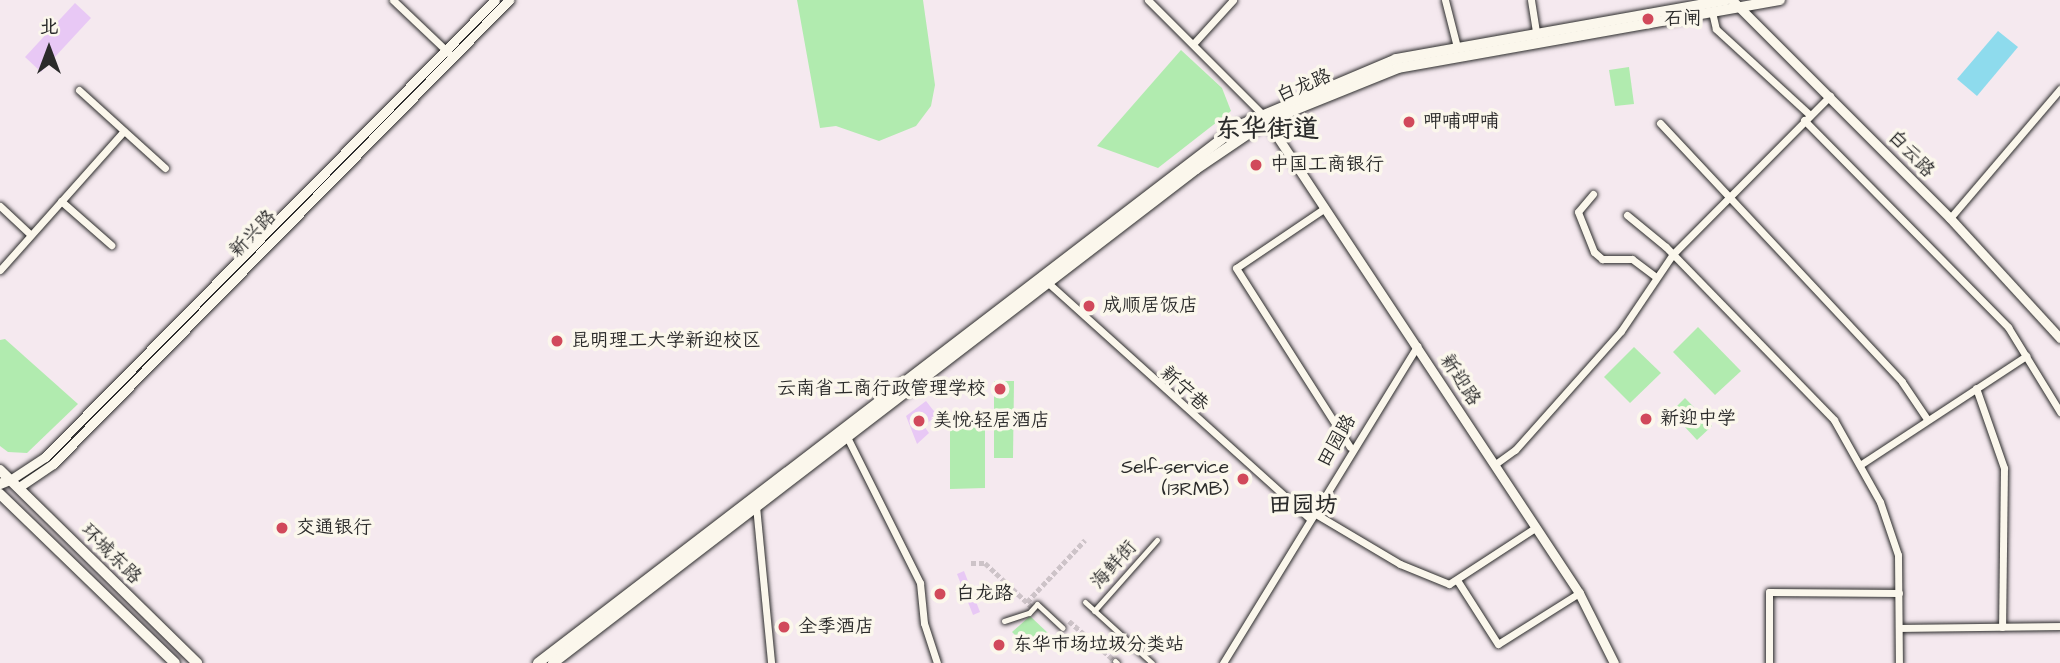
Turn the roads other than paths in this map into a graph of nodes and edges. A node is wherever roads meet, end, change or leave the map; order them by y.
1 (393, 0) edge
2 (495, 0) edge
3 (509, 0) edge
4 (1148, 0) edge
5 (1233, 0) edge
6 (1445, 0) edge
7 (1531, 0) edge
8 (1780, 0) edge
9 (1734, 2) edge
10 (1712, 12) junction
11 (1536, 33) junction
12 (1194, 43) junction
13 (1457, 47) junction
14 (449, 53) junction
15 (2060, 89) edge
16 (79, 90) dead end
17 (1830, 96) junction
18 (1265, 117) junction
19 (1807, 118) junction
20 (1660, 123) dead end
21 (124, 131) junction
22 (165, 168) dead end
23 (1593, 194) dead end
24 (1726, 196) junction
25 (64, 198) junction
26 (0, 206) edge
27 (1325, 208) junction
28 (1627, 215) dead end
29 (1950, 218) junction
30 (31, 235) junction
31 (111, 245) dead end
32 (1673, 254) junction
33 (0, 271) edge
34 (1657, 277) junction
35 (1045, 280) junction
36 (2060, 338) edge
37 (1417, 346) junction
38 (2026, 356) junction
39 (1976, 388) junction
40 (2060, 412) edge
41 (1927, 419) junction
42 (848, 439) junction
43 (1350, 447) junction
44 (1494, 465) junction
45 (1860, 465) junction
46 (0, 470) edge
47 (10, 484) edge
48 (0, 495) edge
49 (756, 503) junction
50 (1312, 516) junction
51 (1535, 528) junction
52 (1157, 540) dead end
53 (1457, 580) junction
54 (1579, 593) junction
55 (1899, 593) junction
56 (1085, 602) dead end
57 (1094, 611) junction
58 (1004, 621) dead end
59 (2060, 626) edge
60 (2003, 627) junction
61 (1063, 628) tunnel mouth
62 (1899, 628) junction
63 (769, 662) edge
64 (175, 663) edge
65 (197, 663) edge
66 (538, 663) edge
67 (553, 663) edge
68 (937, 663) edge
69 (1152, 663) edge
70 (1223, 663) edge
71 (1614, 663) edge
72 (1769, 663) edge
73 (1899, 663) edge

1 - 14 street
2 - 14 street, 新兴路
3 - 14 street, 新兴路
4 - 12 street
5 - 12 street
6 - 13 street
7 - 11 street
8 - 9 main road, 白龙路
9 - 10 main road, 白龙路
9 - 11 main road, 白龙路
9 - 17 street, 白云路
10 - 18 main road, 白龙路
10 - 19 street
11 - 13 main road, 白龙路
12 - 18 street
13 - 18 main road, 白龙路
14 - 47 street, 新兴路
15 - 29 street
16 - 21 street
17 - 19 street
17 - 29 street, 白云路
18 - 27 street, 新迎路
18 - 35 main road, 白龙路
19 - 24 street
19 - 38 street
20 - 24 street
21 - 22 street
21 - 25 street
23 - 34 street
24 - 32 street
24 - 41 street
25 - 30 street
25 - 31 street
26 - 30 street
27 - 37 street, 新迎路
27 - 43 street
28 - 32 street
29 - 36 street, 白云路
30 - 33 street
32 - 34 street
32 - 45 street
34 - 44 street
35 - 42 main road, 白龙路
35 - 49 main road, 白龙路
35 - 50 street, 新宁巷
37 - 43 street, 田园路
37 - 44 street, 新迎路
38 - 39 street
38 - 40 street
39 - 41 street
39 - 60 street
41 - 45 street
42 - 49 main road, 白龙路
42 - 68 street
43 - 50 street, 田园路
44 - 51 street, 新迎路
45 - 55 street
46 - 47 main road, 环城东路
47 - 48 main road
47 - 65 main road, 环城东路
48 - 64 main road, 环城东路
49 - 63 street
49 - 66 main road, 白龙路
49 - 67 main road, 白龙路
50 - 53 street, 新宁巷
50 - 70 street, 田园路
51 - 53 street
51 - 54 street, 新迎路
52 - 57 street, 海鲜街
53 - 54 street
54 - 71 street, 新迎路
55 - 62 street
55 - 72 street
56 - 57 street
57 - 69 street
58 - 61 street
59 - 60 street
60 - 62 street
62 - 73 street

